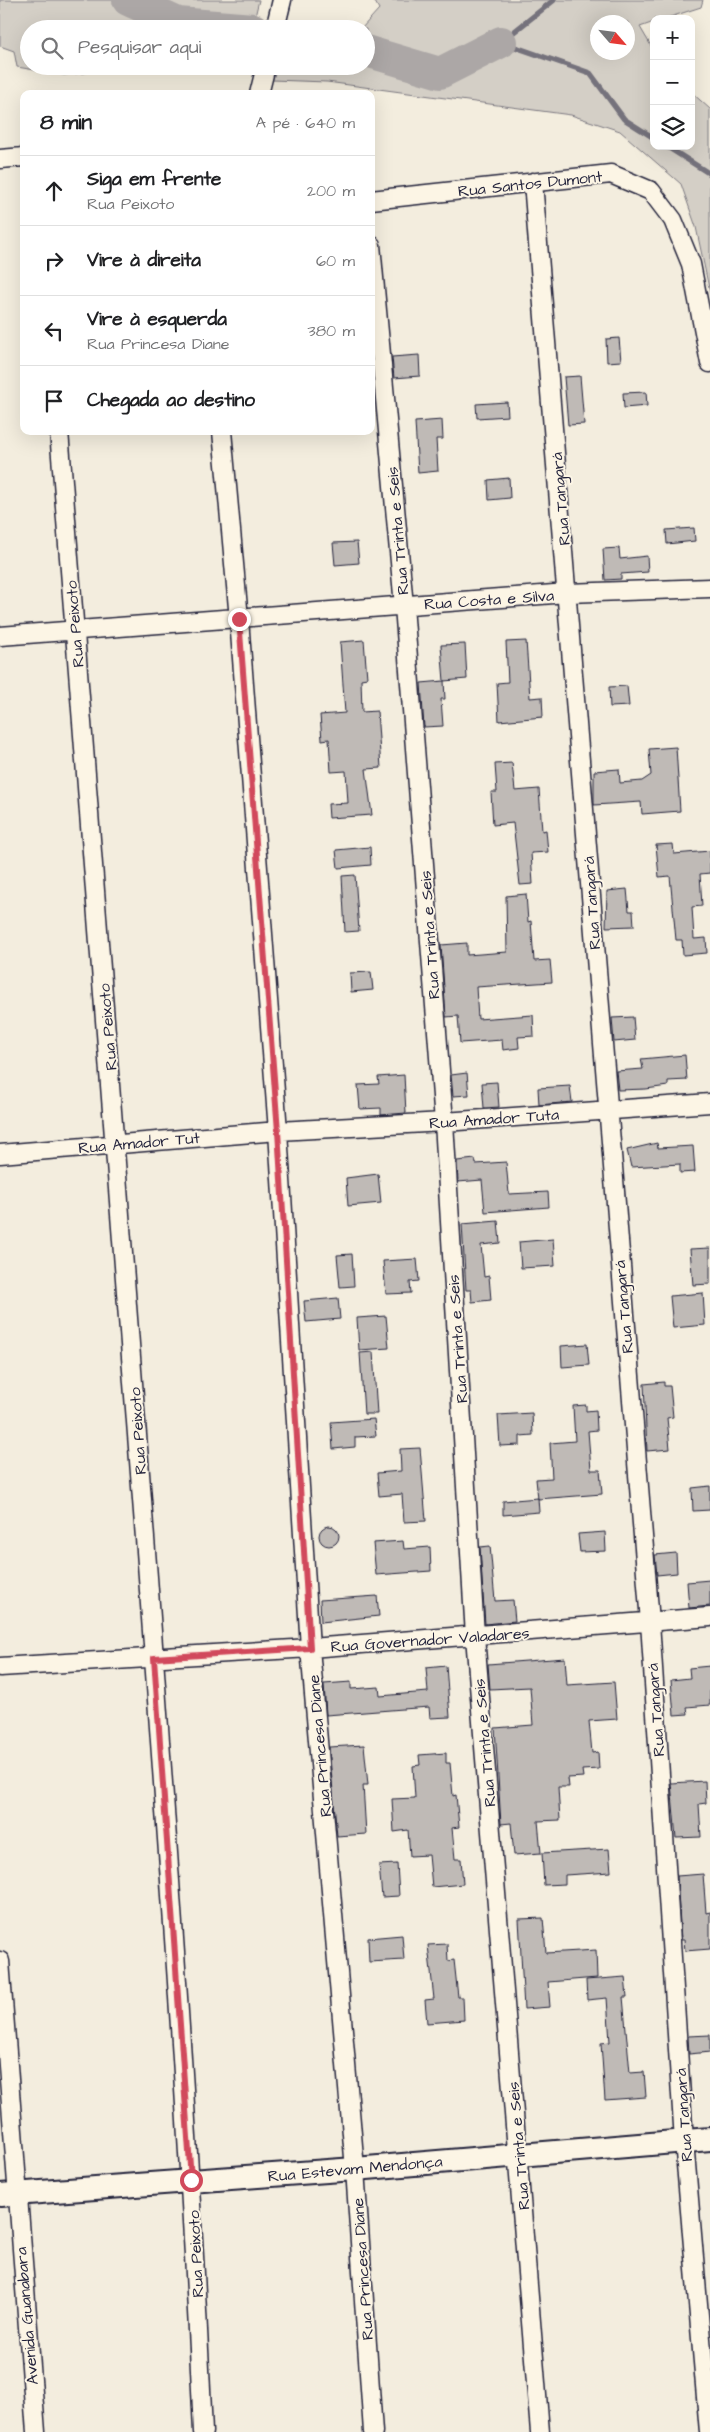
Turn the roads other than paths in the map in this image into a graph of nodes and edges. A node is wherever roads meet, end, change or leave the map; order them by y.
1 (282, 2) edge
2 (278, 20) edge
3 (265, 75) edge
4 (263, 90) edge
5 (0, 158) edge
6 (20, 158) edge
7 (533, 182) junction
8 (375, 200) edge
9 (375, 289) edge
10 (710, 363) edge
11 (59, 435) edge
12 (222, 435) edge
13 (710, 588) edge
14 (567, 593) junction
15 (404, 606) junction
16 (239, 619) junction
17 (74, 629) junction
18 (0, 636) edge
19 (710, 1103) edge
20 (606, 1109) junction
21 (444, 1122) junction
22 (278, 1131) junction
23 (116, 1144) junction
24 (0, 1154) edge
25 (710, 1617) edge
26 (650, 1622) junction
27 (475, 1636) junction
28 (310, 1648) junction
29 (154, 1658) junction
30 (0, 1667) edge
31 (0, 1961) edge
32 (710, 2140) edge
33 (684, 2141) junction
34 (519, 2154) junction
35 (355, 2169) junction
36 (191, 2180) junction
37 (8, 2194) edge
38 (36, 2432) edge
39 (203, 2432) edge
40 (373, 2432) edge
41 (540, 2432) edge
42 (709, 2432) edge

1 - 2 street
3 - 4 street
5 - 6 street
7 - 8 street, Rua Santos Dumont
7 - 10 street, Rua Santos Dumont
7 - 14 street, Rua Tangará
9 - 15 street, Rua Trinta e Seis
11 - 17 street, Rua Peixoto
12 - 16 street, Rua Princesa Diane
13 - 14 street, Rua Costa e Silva
14 - 15 street, Rua Costa e Silva
14 - 20 street, Rua Tangará
15 - 16 street, Rua Costa e Silva
15 - 21 street, Rua Trinta e Seis
16 - 17 street, Rua Costa e Silva
16 - 22 street, Rua Princesa Diane
17 - 18 street, Rua Costa e Silva
17 - 23 street, Rua Peixoto
19 - 20 street, Rua Amador Tuta
20 - 21 street, Rua Amador Tuta
20 - 26 street, Rua Tangará
21 - 22 street, Rua Amador Tuta
21 - 27 street, Rua Trinta e Seis
22 - 23 street, Rua Amador Tut
22 - 28 street, Rua Princesa Diane
23 - 24 street, Rua Amador Tut
23 - 29 street, Rua Peixoto
25 - 26 street, Rua Governador Valadares
26 - 27 street, Rua Governador Valadares
26 - 33 street, Rua Tangará
27 - 28 street, Rua Governador Valadares
27 - 34 street, Rua Trinta e Seis
28 - 29 street, Rua Governador Valadares
28 - 35 street, Rua Princesa Diane
29 - 30 street, Rua Governador Valadares
29 - 36 street, Rua Peixoto
31 - 37 street, Avenida Guanabara
32 - 33 street, Rua Estevam Mendonça
33 - 34 street, Rua Estevam Mendonça
33 - 42 street, Rua Tangará
34 - 35 street, Rua Estevam Mendonça
34 - 41 street, Rua Trinta e Seis
35 - 36 street, Rua Estevam Mendonça
35 - 40 street, Rua Princesa Diane
36 - 37 street, Rua Estevam Mendonça
36 - 39 street, Rua Peixoto
37 - 38 street, Avenida Guanabara

